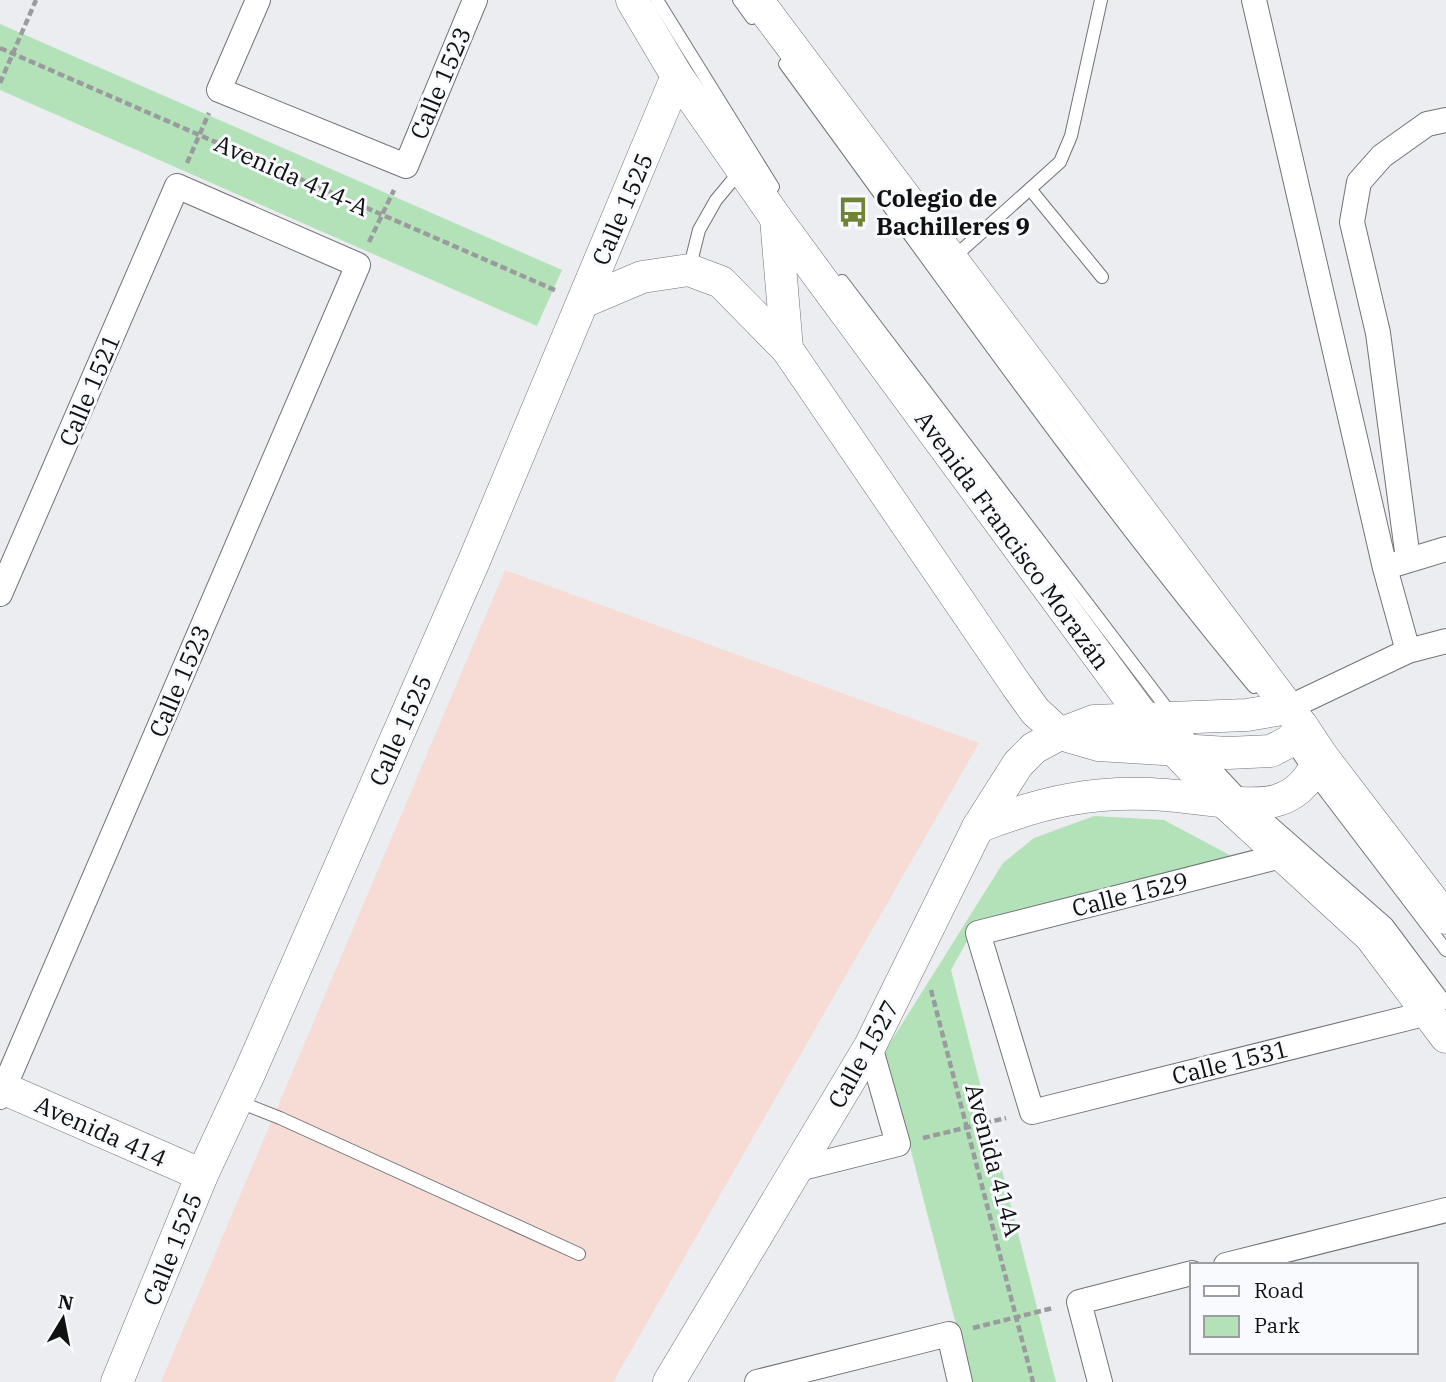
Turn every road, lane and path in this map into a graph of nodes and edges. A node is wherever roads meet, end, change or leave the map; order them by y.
1 (36, 0) edge
2 (258, 0) edge
3 (475, 0) edge
4 (632, 0) edge
5 (657, 0) edge
6 (739, 0) edge
7 (757, 0) edge
8 (1101, 0) edge
9 (1254, 0) edge
10 (764, 34) dead end
11 (0, 48) edge
12 (13, 53) junction
13 (780, 56) dead end
14 (677, 76) junction
15 (0, 83) edge
16 (219, 90) junction
17 (1446, 120) edge
18 (200, 135) junction
19 (406, 166) junction
20 (741, 169) junction
21 (177, 186) junction
22 (1030, 189) junction
23 (779, 209) junction
24 (382, 215) junction
25 (951, 260) junction
26 (358, 265) junction
27 (830, 267) dead end
28 (689, 270) junction
29 (1102, 277) dead end
30 (583, 303) junction
31 (786, 349) junction
32 (1446, 549) edge
33 (1408, 559) junction
34 (1385, 568) junction
35 (0, 594) edge
36 (1446, 641) edge
37 (1408, 652) junction
38 (1144, 718) junction
39 (1176, 718) junction
40 (1286, 723) junction
41 (1060, 734) junction
42 (1186, 751) junction
43 (1317, 765) junction
44 (1234, 801) junction
45 (978, 827) junction
46 (1281, 856) junction
47 (1446, 918) edge
48 (920, 948) junction
49 (1446, 950) edge
50 (1440, 1018) edge
51 (870, 1046) junction
52 (1, 1091) edge
53 (237, 1101) junction
54 (1032, 1111) junction
55 (967, 1127) junction
56 (898, 1144) junction
57 (798, 1169) junction
58 (202, 1175) junction
59 (1446, 1210) edge
60 (579, 1254) dead end
61 (1234, 1263) edge
62 (1190, 1274) edge
63 (1079, 1302) junction
64 (1016, 1317) junction
65 (949, 1334) junction
66 (117, 1382) edge
67 (669, 1382) edge
68 (757, 1382) edge
69 (960, 1382) edge
70 (1033, 1382) edge
71 (1100, 1382) edge

1 - 12 path
2 - 16 street
3 - 19 street, Calle 1523
4 - 14 street, Avenida Francisco Morazán
5 - 23 lane
6 - 10 lane
7 - 25 street
8 - 22 lane
9 - 34 street
11 - 12 path, Avenida 414-A
12 - 15 path
12 - 18 path, Avenida 414-A
13 - 40 lane
14 - 20 street, Avenida Francisco Morazán
14 - 30 street, Calle 1525
16 - 18 path
16 - 19 street, Avenida 414-A
17 - 33 street
18 - 21 path
18 - 24 path, Avenida 414-A
19 - 24 path
20 - 23 street, Avenida Francisco Morazán
20 - 28 lane
21 - 26 street
21 - 35 street, Calle 1521
22 - 25 lane
22 - 29 lane
23 - 31 street
23 - 38 street, Avenida Francisco Morazán
24 - 26 path
24 - 30 path, Avenida 414-A
25 - 40 street
26 - 52 street, Calle 1523
27 - 39 lane
28 - 30 street
28 - 31 street
30 - 53 street, Calle 1525
31 - 41 street
32 - 33 street
33 - 34 street
34 - 37 street
36 - 37 street
37 - 40 street
38 - 39 street, Calle 1527
38 - 41 street, Calle 1527
38 - 42 street, Avenida Francisco Morazán
39 - 40 street, Calle 1527
39 - 42 lane
40 - 42 street
40 - 43 street
41 - 42 street
41 - 45 street, Calle 1527
42 - 44 street, Avenida Francisco Morazán
43 - 44 street
43 - 47 street
43 - 49 lane
44 - 45 street
44 - 46 street, Avenida Francisco Morazán
44 - 50 lane
45 - 48 street, Calle 1527
46 - 50 street, Avenida Francisco Morazán
46 - 54 street, Calle 1529
48 - 51 street, Calle 1527
48 - 55 path, Avenida 414A
50 - 54 street, Calle 1531
51 - 56 street
51 - 57 street, Calle 1527
52 - 58 street, Avenida 414
53 - 58 street, Calle 1525
53 - 60 lane
54 - 55 path
55 - 56 path
55 - 64 path, Avenida 414A
56 - 57 street
57 - 67 street, Calle 1527
58 - 66 street, Calle 1525
59 - 61 street
62 - 63 street
63 - 64 path
63 - 71 street
64 - 65 path
64 - 70 path, Avenida 414A
65 - 68 street
65 - 69 street

